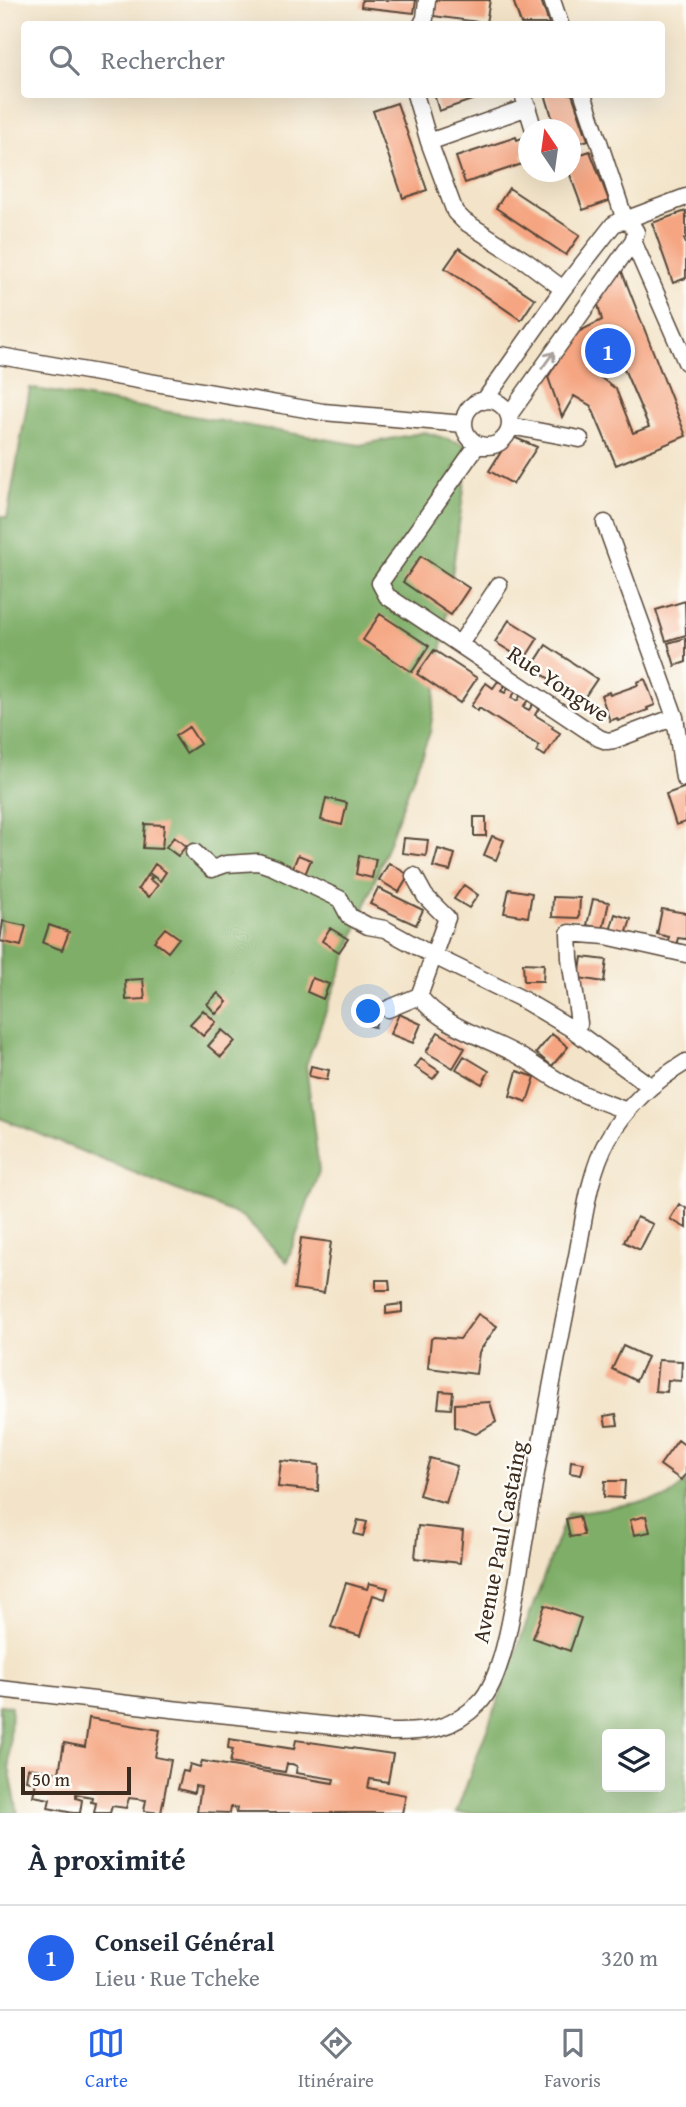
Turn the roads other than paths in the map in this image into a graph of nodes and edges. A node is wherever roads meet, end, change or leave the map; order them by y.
1 (427, 0) edge
2 (552, 0) edge
3 (424, 21) edge
4 (559, 21) edge
5 (416, 98) edge
6 (584, 98) edge
7 (526, 101) edge
8 (531, 119) edge
9 (429, 142) junction
10 (686, 197) edge
11 (625, 220) junction
12 (634, 241) junction
13 (563, 289) junction
14 (0, 356) edge
15 (686, 362) edge
16 (484, 401) junction
17 (509, 420) junction
18 (464, 424) junction
19 (580, 439) dead end
20 (478, 444) junction
21 (605, 523) dead end
22 (499, 585) dead end
23 (460, 643) junction
24 (675, 717) junction
25 (686, 777) edge
26 (194, 852) dead end
27 (414, 876) dead end
28 (686, 954) edge
29 (432, 955) junction
30 (419, 996) junction
31 (388, 1009) dead end
32 (569, 1027) junction
33 (686, 1062) edge
34 (650, 1086) junction
35 (627, 1111) junction
36 (0, 1689) edge

1 - 3 street
2 - 4 street
5 - 9 street
6 - 11 street
7 - 8 street
7 - 9 street
9 - 13 street
10 - 11 street
11 - 12 street
11 - 13 street
12 - 15 street
17 -> 12 street
13 - 16 street
14 - 18 street
16 - 17 street
16 - 18 street
17 - 19 street
17 - 20 street
18 - 20 street
20 - 23 street, Rue Yongwe
21 - 24 street
22 - 23 street
23 - 24 street, Rue Yongwe
24 - 25 street
26 - 29 street
27 - 29 street
28 - 32 street
29 - 30 street
29 - 32 street
30 - 31 street
30 - 35 street
32 - 34 street
33 - 34 street, Avenue Paul Castaing
34 - 35 street, Avenue Paul Castaing
35 - 36 street, Avenue Paul Castaing

